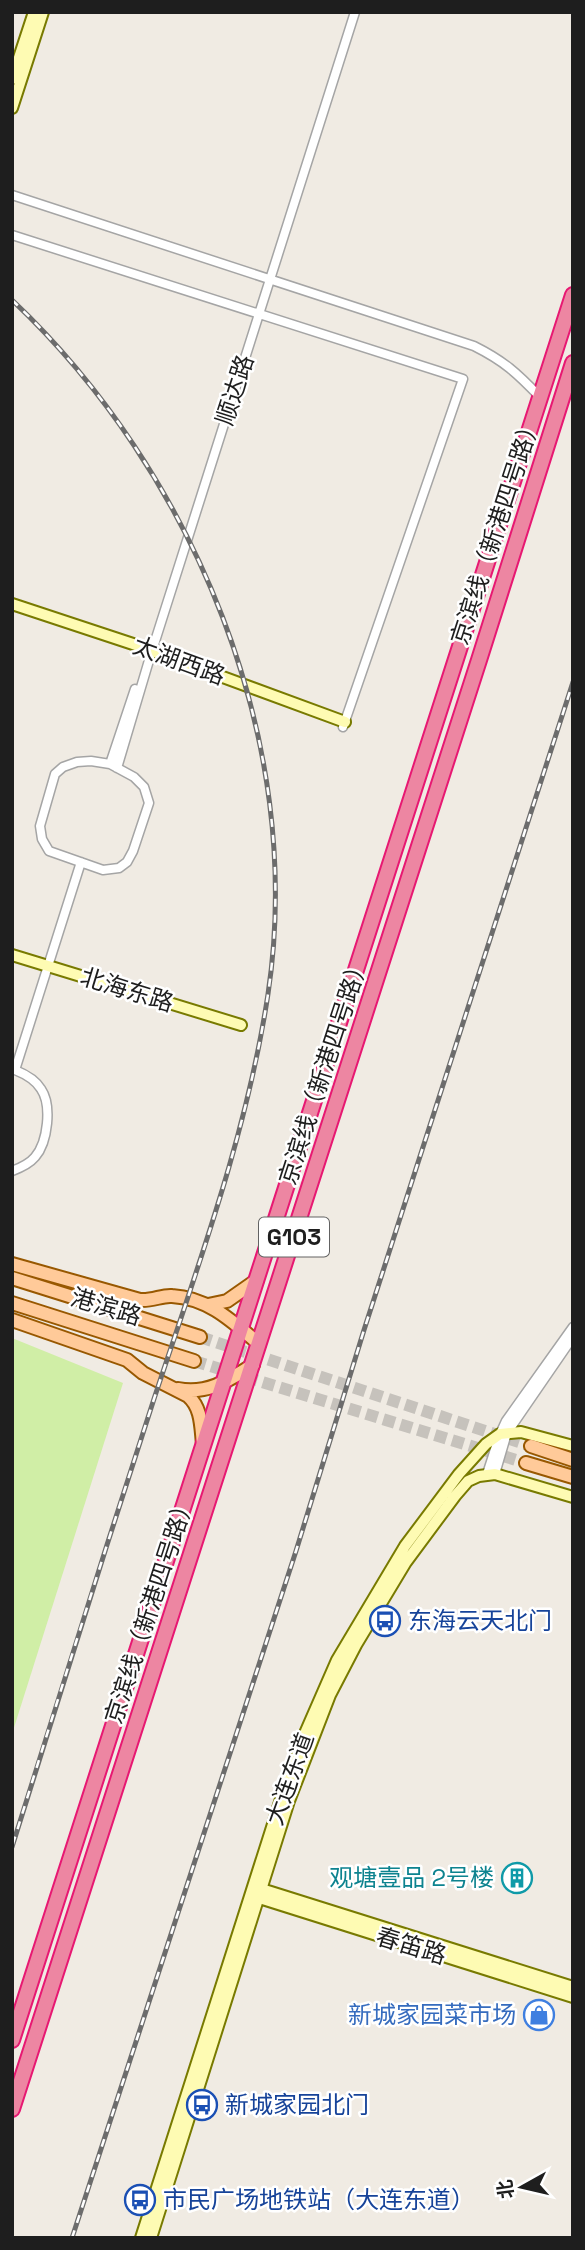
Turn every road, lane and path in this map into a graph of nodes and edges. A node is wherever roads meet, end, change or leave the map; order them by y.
1 (34, 12) edge
2 (43, 12) edge
3 (352, 12) edge
4 (12, 79) edge
5 (12, 108) edge
6 (12, 195) edge
7 (12, 235) edge
8 (267, 279) junction
9 (573, 295) edge
10 (256, 312) junction
11 (573, 363) edge
12 (540, 397) junction
13 (12, 604) edge
14 (12, 610) edge
15 (148, 653) junction
16 (344, 724) joint
17 (113, 766) junction
18 (81, 862) junction
19 (12, 955) edge
20 (48, 967) junction
21 (241, 1025) dead end
22 (13, 1070) edge
23 (12, 1171) edge
24 (12, 1264) edge
25 (12, 1278) edge
26 (257, 1280) junction
27 (12, 1303) edge
28 (208, 1305) junction
29 (12, 1320) edge
30 (573, 1327) edge
31 (241, 1329) junction
32 (200, 1337) tunnel mouth
33 (573, 1337) edge
34 (259, 1344) junction
35 (194, 1362) tunnel mouth
36 (253, 1365) junction
37 (225, 1383) junction
38 (170, 1388) junction
39 (503, 1434) junction
40 (204, 1446) junction
41 (531, 1446) tunnel mouth
42 (573, 1446) edge
43 (573, 1460) edge
44 (526, 1463) tunnel mouth
45 (491, 1474) junction
46 (573, 1477) edge
47 (573, 1497) edge
48 (256, 1892) junction
49 (573, 1987) edge
50 (573, 1997) edge
51 (12, 2040) edge
52 (12, 2109) edge
53 (141, 2238) edge
54 (151, 2238) edge

1 - 4 main road
2 - 5 main road
3 - 8 street, 顺达路
6 - 8 street
7 - 10 street
8 - 10 street, 顺达路
8 - 12 street
9 - 12 highway, 京滨线（新港四号路） / G103
10 - 15 street, 顺达路
10 - 16 street
11 - 34 highway, 京滨线（新港四号路） / G103
12 - 26 highway, 京滨线（新港四号路） / G103
13 - 15 main road, 太湖西路
14 - 15 main road, 太湖西路
15 - 16 main road, 太湖西路
15 - 17 street, 顺达路
17 - 18 street
17 - 18 street
18 - 20 street
19 - 20 main road, 北海东路
20 - 21 main road, 北海东路
20 - 22 street
22 - 23 street
24 - 28 main road
25 - 32 main road, 港滨路
26 - 28 main road
26 - 31 highway, 京滨线（新港四号路） / G103
27 - 35 main road
28 - 31 main road
29 - 38 main road
30 - 39 street
31 - 34 main road
31 - 37 highway, 京滨线（新港四号路） / G103
33 - 39 street
34 - 36 highway, 京滨线（新港四号路） / G103
36 - 37 main road
36 - 52 highway, 京滨线（新港四号路） / G103
37 - 38 main road
37 - 40 highway, 京滨线（新港四号路） / G103
38 - 40 main road
39 - 42 main road
39 - 45 street
39 - 48 main road, 大连东道
40 - 51 highway, 京滨线（新港四号路） / G103
41 - 43 main road
44 - 46 main road
45 - 47 main road
45 - 48 main road, 大连东道
48 - 49 main road, 春笛路
48 - 50 main road, 春笛路
48 - 53 main road, 大连东道
48 - 54 main road, 大连东道

